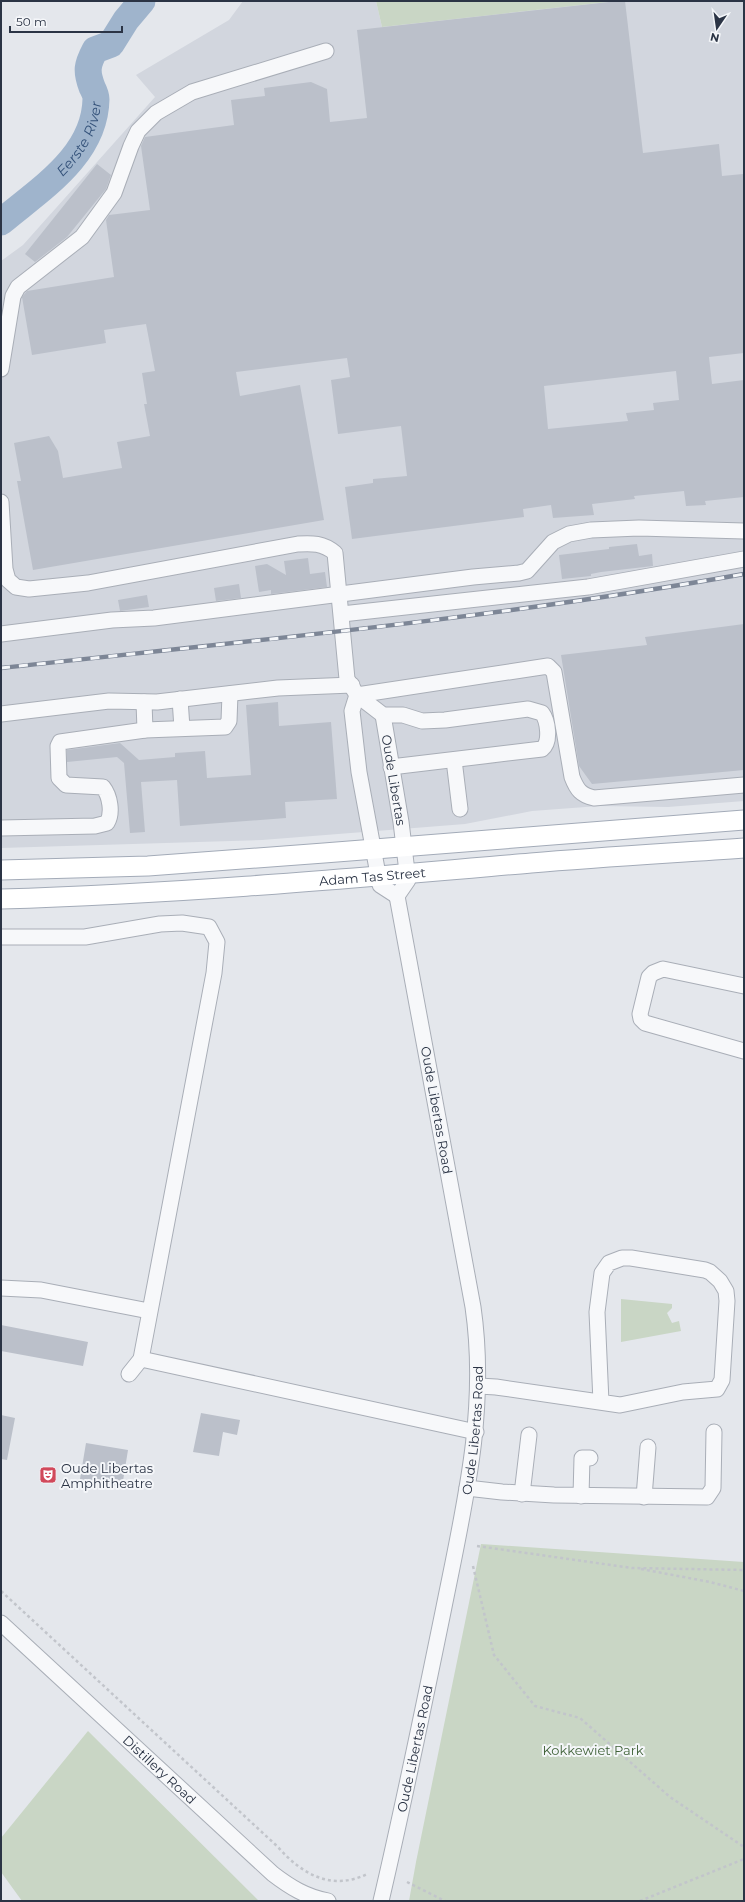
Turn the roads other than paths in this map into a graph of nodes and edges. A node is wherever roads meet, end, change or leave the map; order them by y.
1 (326, 51) dead end
2 (1, 369) edge
3 (1, 502) edge
4 (744, 531) edge
5 (744, 559) edge
6 (340, 594) junction
7 (342, 614) junction
8 (1, 634) edge
9 (354, 690) junction
10 (230, 694) junction
11 (180, 699) junction
12 (144, 702) junction
13 (1, 714) edge
14 (383, 715) junction
15 (182, 728) junction
16 (145, 730) junction
17 (454, 760) junction
18 (391, 766) junction
19 (744, 785) edge
20 (460, 809) dead end
21 (744, 820) edge
22 (1, 828) edge
23 (404, 846) junction
24 (744, 848) edge
25 (374, 849) junction
26 (1, 870) edge
27 (407, 874) junction
28 (379, 877) junction
29 (397, 896) junction
30 (1, 899) edge
31 (1, 937) edge
32 (744, 986) edge
33 (744, 1051) edge
34 (1, 1288) edge
35 (149, 1311) junction
36 (141, 1358) junction
37 (129, 1374) dead end
38 (479, 1386) junction
39 (601, 1402) junction
40 (476, 1432) junction
41 (714, 1432) dead end
42 (529, 1434) dead end
43 (644, 1456) dead end
44 (590, 1458) dead end
45 (467, 1488) junction
46 (522, 1494) junction
47 (581, 1496) junction
48 (644, 1497) junction
49 (1, 1623) edge
50 (328, 1901) edge
51 (381, 1901) edge

1 - 2 street
3 - 6 street
4 - 6 street
5 - 7 street
6 - 7 street
6 - 8 street
7 - 9 street
9 - 10 street
9 - 14 street
9 - 19 street
9 - 25 street
10 - 11 street
10 - 15 street
11 - 12 street
11 - 15 street
12 - 13 street
12 - 16 street
14 - 17 street
14 - 18 street, Oude Libertas
15 - 16 street
16 - 22 street
17 - 18 street
17 - 20 street
18 - 23 street, Oude Libertas
21 - 23 main road
23 - 25 main road
23 - 27 street, Oude Libertas
24 - 27 main road, Adam Tas Street
25 - 26 main road
25 - 28 street
27 - 28 main road, Adam Tas Street
27 - 29 street
28 - 29 street
28 - 30 main road, Adam Tas Street
29 - 38 street, Oude Libertas Road
31 - 35 street
32 - 33 street
34 - 35 street
35 - 36 street
36 - 37 street
36 - 40 street
38 - 39 street
38 - 40 street, Oude Libertas Road
39 - 39 street
40 - 45 street, Oude Libertas Road
41 - 48 street
42 - 46 street
43 - 48 street
44 - 47 street
45 - 46 street
45 - 51 street, Oude Libertas Road
46 - 47 street
47 - 48 street
49 - 50 street, Distillery Road

